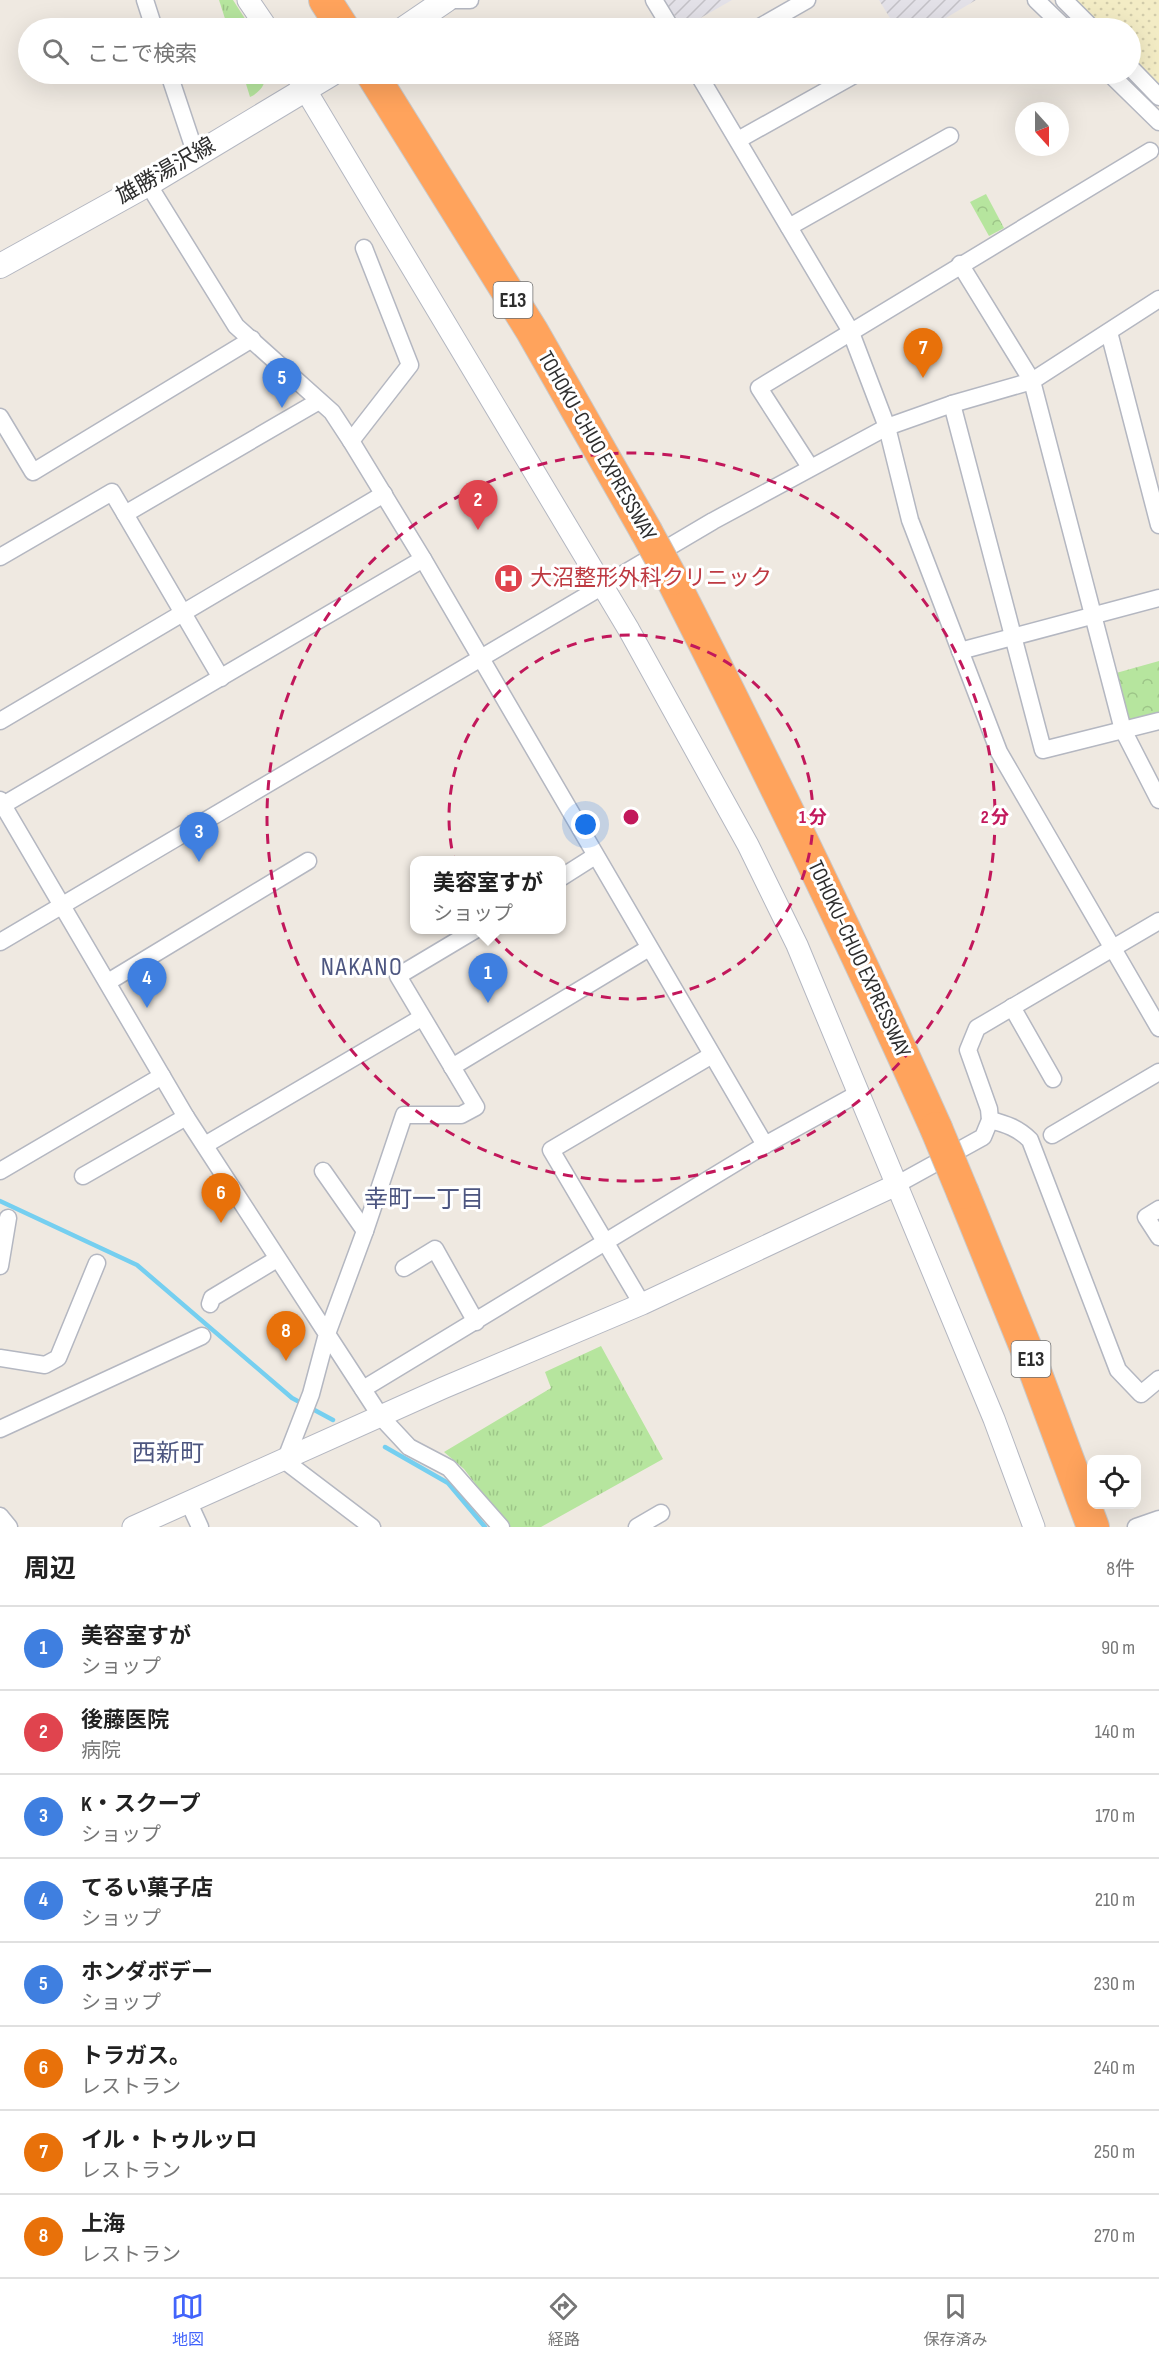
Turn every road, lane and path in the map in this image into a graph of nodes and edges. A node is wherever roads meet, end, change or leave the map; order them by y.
1 (145, 0) edge
2 (248, 0) edge
3 (325, 0) edge
4 (446, 0) edge
5 (470, 0) edge
6 (654, 0) edge
7 (807, 0) edge
8 (1036, 0) edge
9 (1064, 0) edge
10 (151, 18) edge
11 (260, 18) edge
12 (337, 18) edge
13 (420, 18) edge
14 (665, 18) edge
15 (776, 18) edge
16 (1055, 18) edge
17 (1082, 18) edge
18 (1141, 78) edge
19 (172, 84) edge
20 (297, 84) edge
21 (303, 84) edge
22 (378, 84) edge
23 (704, 84) edge
24 (838, 84) edge
25 (1120, 84) edge
26 (1159, 97) edge
27 (1159, 122) edge
28 (950, 136) dead end
29 (738, 140) junction
30 (1150, 151) dead end
31 (196, 155) junction
32 (148, 184) junction
33 (789, 227) junction
34 (364, 248) dead end
35 (960, 264) junction
36 (0, 266) edge
37 (1159, 298) edge
38 (850, 330) junction
39 (1109, 332) junction
40 (252, 339) junction
41 (1032, 381) junction
42 (319, 401) junction
43 (952, 404) junction
44 (0, 417) edge
45 (887, 427) junction
46 (351, 441) junction
47 (810, 467) junction
48 (384, 494) junction
49 (125, 514) junction
50 (1159, 525) edge
51 (0, 557) edge
52 (423, 559) junction
53 (603, 585) junction
54 (1159, 598) edge
55 (183, 614) junction
56 (1093, 616) junction
57 (1012, 637) junction
58 (960, 651) junction
59 (480, 660) junction
60 (221, 678) junction
61 (0, 721) edge
62 (1159, 721) edge
63 (1123, 730) junction
64 (1159, 800) edge
65 (2, 803) edge
66 (595, 856) junction
67 (308, 861) dead end
68 (566, 873) edge
69 (62, 905) junction
70 (1159, 921) edge
71 (468, 934) edge
72 (0, 942) edge
73 (649, 948) junction
74 (1112, 949) junction
75 (108, 982) junction
76 (1012, 1007) junction
77 (422, 1018) junction
78 (1159, 1028) edge
79 (712, 1055) junction
80 (452, 1067) junction
81 (1159, 1072) edge
82 (162, 1076) junction
83 (1053, 1079) dead end
84 (859, 1093) junction
85 (186, 1117) junction
86 (990, 1120) junction
87 (1052, 1135) dead end
88 (765, 1145) junction
89 (205, 1146) junction
90 (0, 1171) edge
91 (323, 1171) dead end
92 (83, 1176) dead end
93 (896, 1185) junction
94 (1159, 1209) edge
95 (8, 1218) dead end
96 (364, 1231) junction
97 (1159, 1237) edge
98 (605, 1242) junction
99 (277, 1259) junction
100 (97, 1263) dead end
101 (0, 1266) edge
102 (404, 1268) dead end
103 (210, 1304) dead end
104 (642, 1304) junction
105 (476, 1322) junction
106 (327, 1334) junction
107 (202, 1336) dead end
108 (0, 1358) edge
109 (1159, 1378) edge
110 (363, 1389) junction
111 (381, 1417) junction
112 (0, 1429) edge
113 (285, 1461) junction
114 (189, 1503) junction
115 (661, 1513) dead end
116 (0, 1516) edge
117 (1159, 1519) edge
118 (9, 1527) edge
119 (133, 1527) edge
120 (200, 1527) edge
121 (372, 1527) edge
122 (501, 1527) edge
123 (637, 1527) edge
124 (1034, 1527) edge
125 (1093, 1527) edge
126 (1136, 1527) edge

1 - 10 street
2 - 11 street
3 - 12 highway
4 - 5 street
4 - 13 main road
6 - 14 street
7 - 15 street
8 - 16 street
9 - 17 street
18 - 26 street
19 - 31 street
20 - 31 main road, 雄勝湯沢線
21 - 53 street
22 - 125 highway, TOHOKU-CHUO EXPRESSWAY / E13, bridge
23 - 29 street
24 - 29 street
25 - 27 street
28 - 33 street
29 - 33 street
30 - 35 street
31 - 32 main road, 雄勝湯沢線
32 - 36 main road, 雄勝湯沢線
32 - 40 street
33 - 38 street
34 - 46 street
35 - 38 street
35 - 41 street
37 - 39 street
38 - 45 street
38 - 47 street
39 - 41 street
39 - 50 street
40 - 42 street
40 - 44 street
41 - 43 street
41 - 56 street
42 - 46 street
42 - 49 street
43 - 45 street
43 - 57 street
45 - 47 street
45 - 58 street
46 - 48 street
47 - 53 street
48 - 52 street
48 - 55 street
49 - 51 street
49 - 55 street
52 - 59 street
52 - 60 street
53 - 59 street
53 - 84 street
54 - 56 street
55 - 60 street
55 - 61 street
56 - 57 street
56 - 63 street
57 - 58 street
57 - 63 street
58 - 74 street
59 - 66 street
59 - 69 street
60 - 65 street
62 - 63 street
63 - 64 street
65 - 69 street
66 - 68 street
66 - 73 street
67 - 75 street
69 - 72 street
69 - 75 street
70 - 74 street
71 - 77 street
73 - 79 street
73 - 80 street
74 - 76 street
74 - 78 street
75 - 82 street
76 - 83 street
76 - 86 street
77 - 80 street
77 - 89 street
79 - 88 street
79 - 98 street
80 - 96 street
81 - 87 street
82 - 85 street
82 - 90 street
84 - 88 street
84 - 93 street
85 - 89 street
85 - 92 street
86 - 93 street
86 - 109 street
88 - 98 street
89 - 99 street
91 - 96 street
93 - 104 street
93 - 124 street
94 - 97 street
95 - 101 street
96 - 106 street
98 - 104 street
98 - 105 street
99 - 103 street
99 - 106 street
100 - 108 street
102 - 105 street
104 - 111 street
105 - 110 street
106 - 110 street
106 - 113 street
107 - 112 street
110 - 111 street
111 - 113 street
111 - 122 street
113 - 114 street
113 - 121 street
114 - 119 street
114 - 120 street
115 - 123 street
116 - 118 street
117 - 126 street

